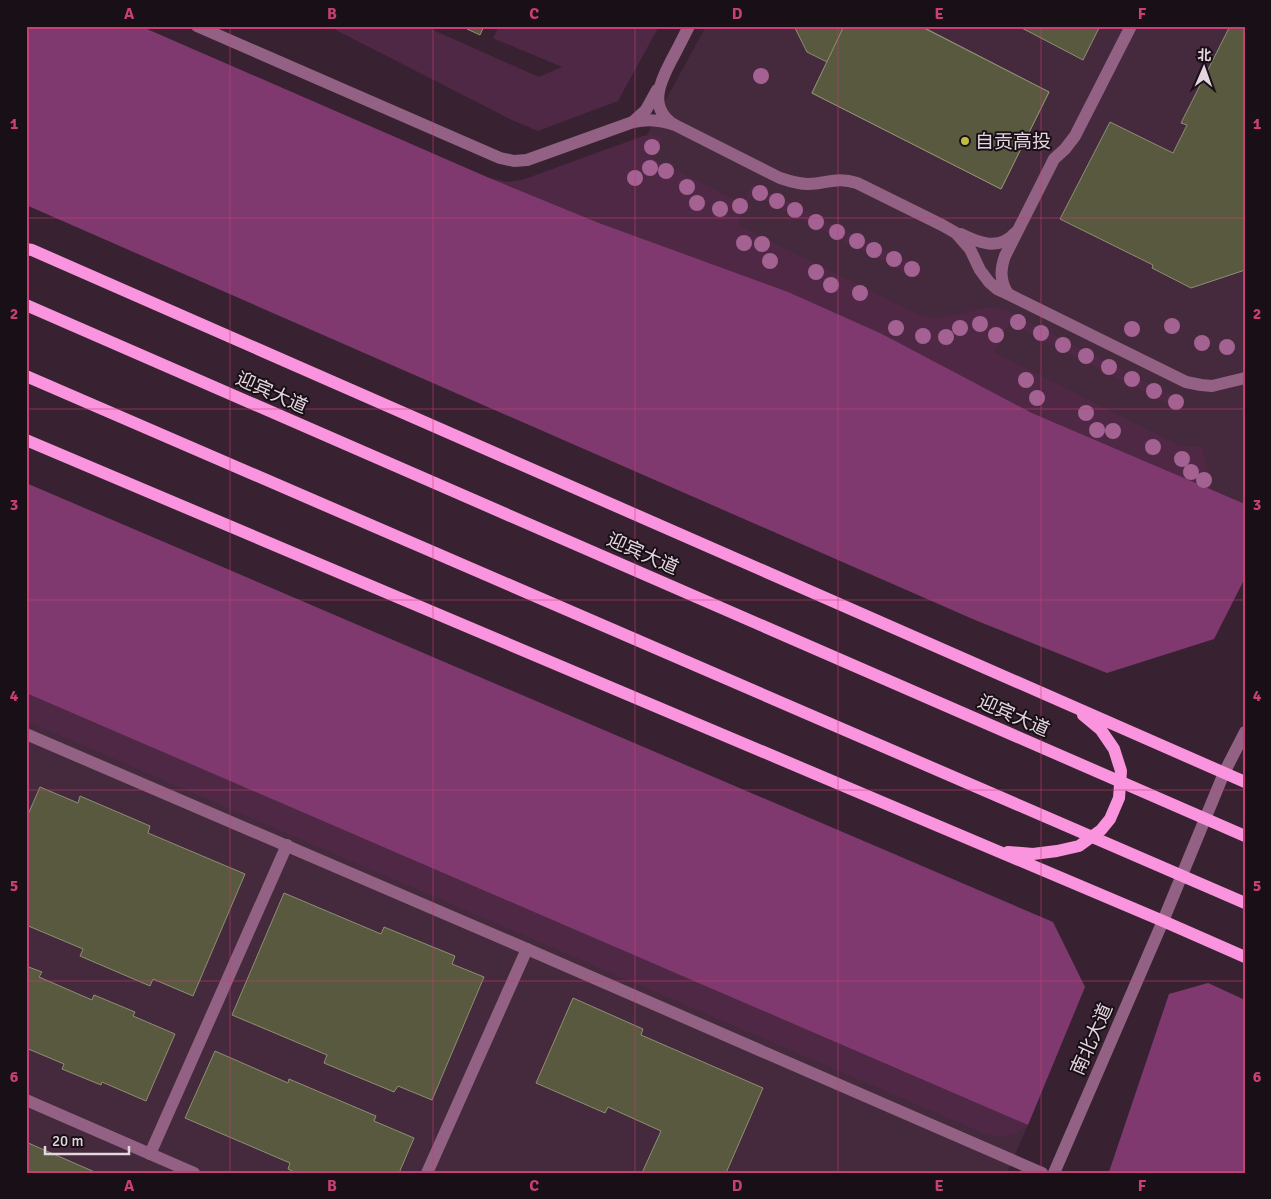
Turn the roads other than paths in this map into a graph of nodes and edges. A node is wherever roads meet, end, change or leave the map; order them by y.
1 (197, 26) edge
2 (689, 26) edge
3 (1131, 26) edge
4 (664, 76) junction
5 (633, 122) junction
6 (675, 125) junction
7 (947, 227) junction
8 (1017, 232) junction
9 (26, 249) edge
10 (1008, 294) junction
11 (26, 305) edge
12 (26, 376) edge
13 (1245, 378) edge
14 (26, 440) edge
15 (1072, 706) junction
16 (1245, 732) edge
17 (28, 739) edge
18 (1224, 773) junction
19 (1245, 782) edge
20 (1245, 836) edge
21 (287, 846) junction
22 (996, 851) junction
23 (1245, 903) edge
24 (1164, 921) junction
25 (527, 949) junction
26 (1245, 957) edge
27 (26, 1100) edge
28 (150, 1154) junction
29 (194, 1173) edge
30 (427, 1173) edge
31 (1042, 1173) edge
32 (1054, 1173) edge

1 - 5 street
2 - 4 street
3 - 8 street
4 - 5 street
4 - 6 street
5 - 6 street
6 - 7 street
7 - 8 street
7 - 10 street
8 - 10 street
9 - 15 main road
10 - 13 street
11 - 20 main road, 迎宾大道
12 - 23 main road
14 - 22 main road
15 - 18 main road
15 - 22 main road
16 - 18 street, 南北大道
17 - 21 street
18 - 19 main road
18 - 24 street, 南北大道
21 - 25 street
21 - 28 street
22 - 24 main road
24 - 26 main road
24 - 32 street, 南北大道
25 - 30 street
25 - 31 street
27 - 28 street
28 - 29 street

